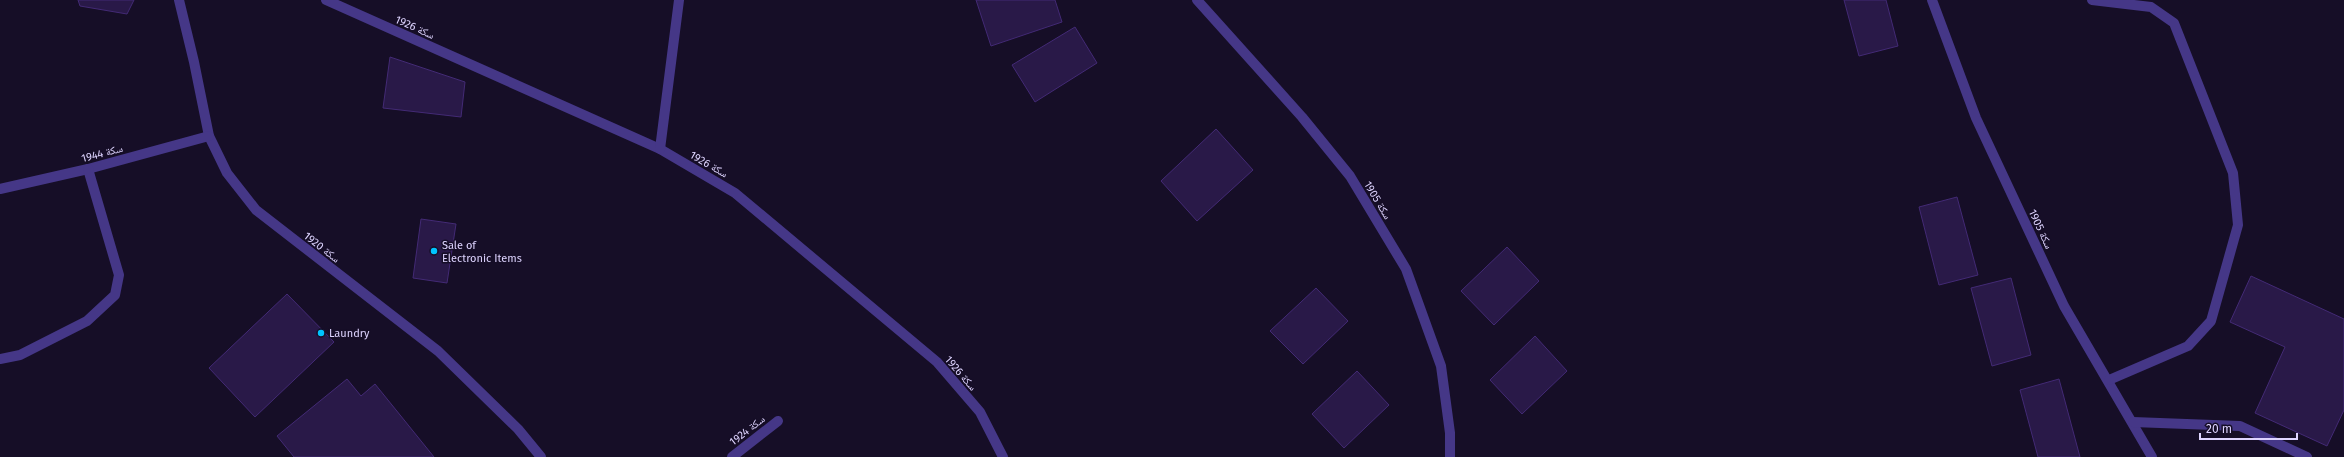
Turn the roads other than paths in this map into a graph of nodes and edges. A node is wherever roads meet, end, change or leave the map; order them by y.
1 (179, 0) edge
2 (326, 0) edge
3 (679, 0) edge
4 (1197, 0) edge
5 (1932, 0) edge
6 (2092, 0) edge
7 (208, 136) junction
8 (660, 150) junction
9 (88, 169) junction
10 (0, 189) edge
11 (0, 359) edge
12 (2108, 380) junction
13 (778, 421) dead end
14 (2133, 422) junction
15 (541, 457) edge
16 (732, 457) edge
17 (1004, 457) edge
18 (1450, 457) edge
19 (2152, 457) edge
20 (2307, 457) edge

1 - 7 street, سكة 1920
2 - 8 street, سكة 1926
3 - 8 street
4 - 18 street, سكة 1905
5 - 12 street, سكة 1905
6 - 12 street
7 - 9 street, سكة 1944
7 - 15 street, سكة 1920
8 - 17 street, سكة 1926
9 - 10 street, سكة 1944
9 - 11 street
12 - 14 street, سكة 1905
13 - 16 street, سكة 1924
14 - 19 street, سكة 1905
14 - 20 street

